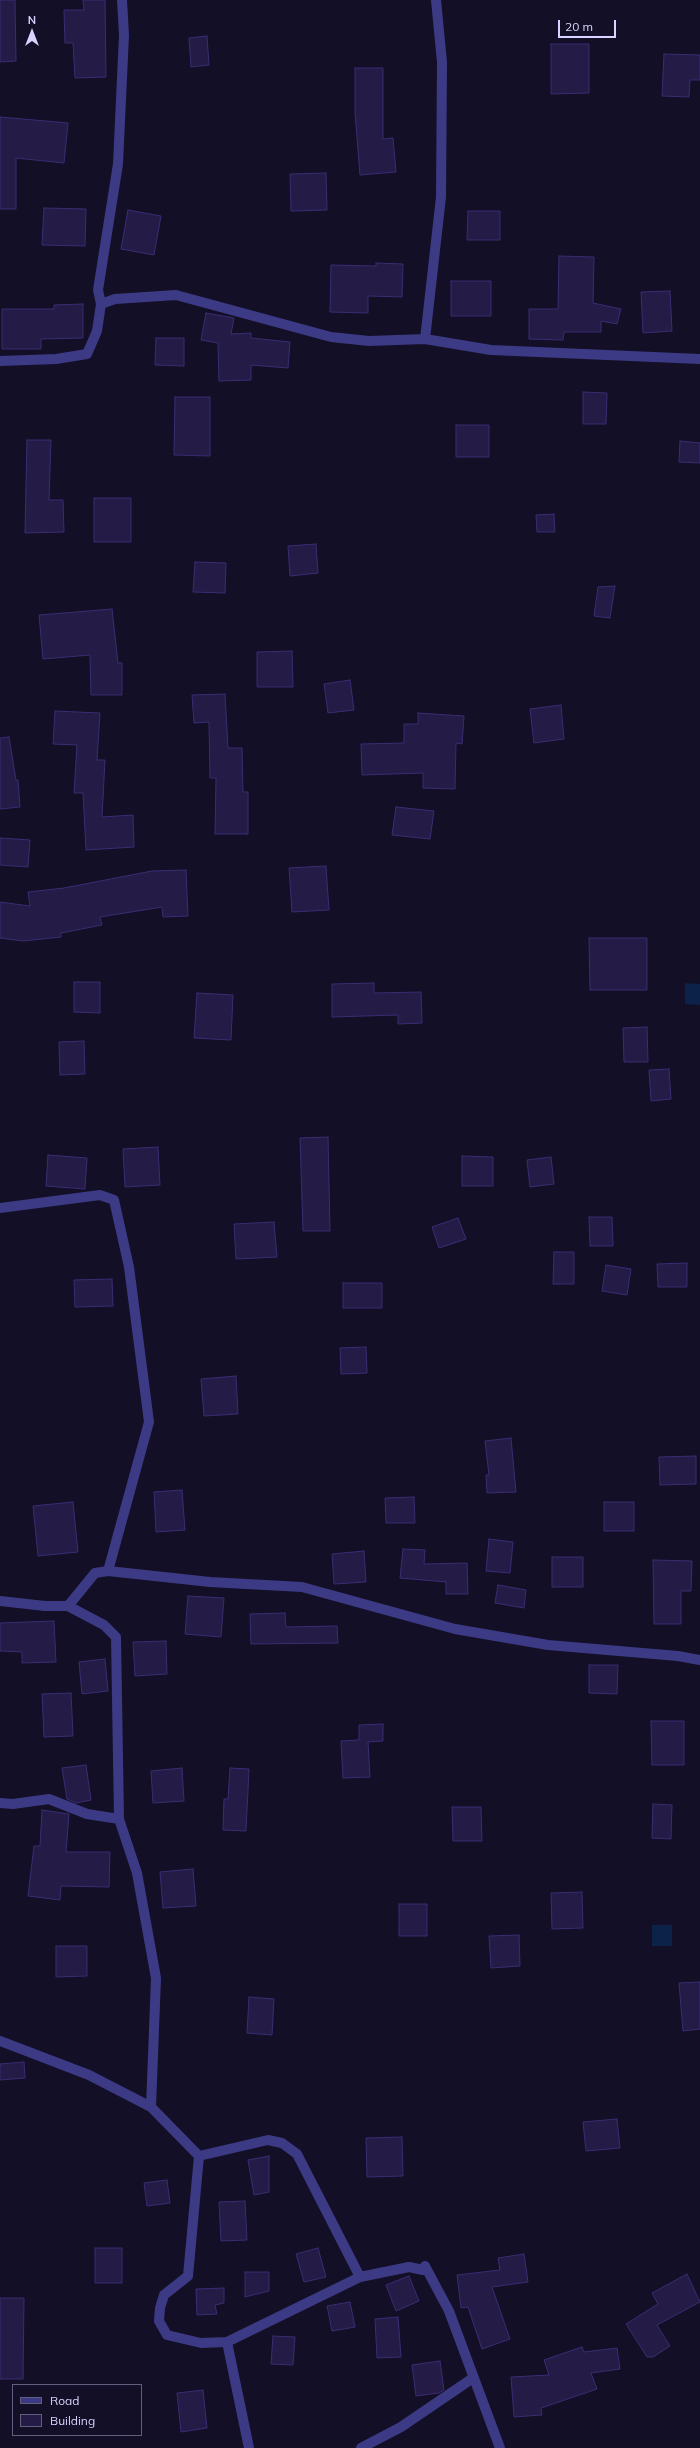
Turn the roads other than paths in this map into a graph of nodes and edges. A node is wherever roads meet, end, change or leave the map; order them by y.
1 (122, 0) edge
2 (436, 0) edge
3 (101, 304) junction
4 (425, 339) junction
5 (700, 359) edge
6 (0, 361) edge
7 (0, 1208) edge
8 (108, 1571) junction
9 (0, 1601) edge
10 (68, 1606) junction
11 (700, 1660) edge
12 (0, 1803) edge
13 (119, 1819) junction
14 (0, 2041) edge
15 (151, 2107) junction
16 (198, 2156) junction
17 (360, 2277) junction
18 (227, 2342) junction
19 (473, 2378) junction
20 (249, 2448) edge
21 (361, 2448) edge
22 (500, 2448) edge

1 - 3 street
2 - 4 street
3 - 4 street
3 - 6 street
4 - 5 street
7 - 8 street
8 - 10 street
8 - 11 street
9 - 10 street
10 - 13 street
12 - 13 street
13 - 15 street
14 - 15 street
15 - 16 street
16 - 17 street
16 - 18 street
17 - 18 street
17 - 19 street
18 - 20 street
19 - 21 street
19 - 22 street

